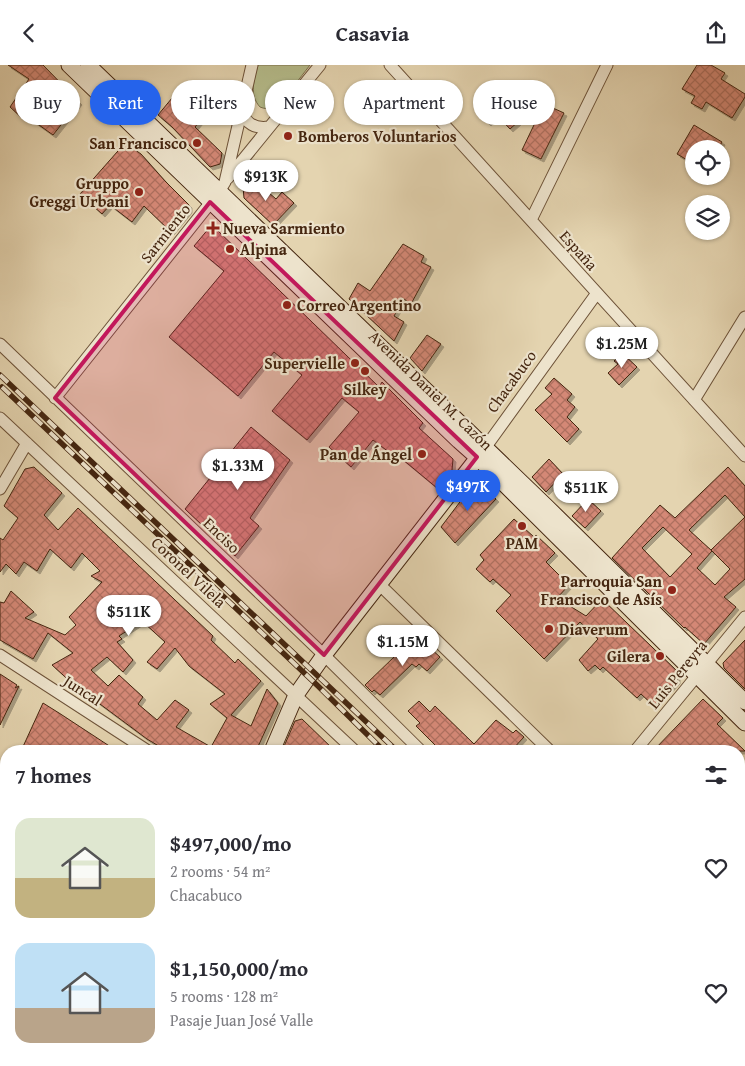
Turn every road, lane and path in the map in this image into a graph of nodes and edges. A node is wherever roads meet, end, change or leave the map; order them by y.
1 (69, 65) edge
2 (88, 65) edge
3 (252, 65) edge
4 (320, 65) edge
5 (390, 65) edge
6 (607, 65) edge
7 (249, 80) edge
8 (238, 125) edge
9 (253, 125) edge
10 (269, 127) junction
11 (218, 192) junction
12 (531, 220) junction
13 (597, 293) junction
14 (745, 317) edge
15 (0, 344) edge
16 (56, 399) junction
17 (694, 400) junction
18 (0, 418) edge
19 (27, 443) junction
20 (481, 452) junction
21 (745, 456) edge
22 (0, 489) edge
23 (379, 584) junction
24 (745, 617) edge
25 (0, 655) edge
26 (324, 655) junction
27 (702, 669) junction
28 (296, 695) junction
29 (745, 702) edge
30 (745, 723) edge
31 (139, 745) edge
32 (275, 745) edge
33 (349, 745) edge
34 (415, 745) edge
35 (544, 745) edge
36 (640, 745) edge

1 - 11 main road, Avenida Daniel M. Cazón
2 - 11 main road, Avenida Daniel M. Cazón
3 - 7 street, Sarmiento
4 - 10 street
5 - 12 street, España
6 - 12 street
8 - 11 street, Sarmiento
9 - 10 street
10 - 11 street
11 - 16 street, Sarmiento
11 - 20 main road, Avenida Daniel M. Cazón
12 - 13 street, España
13 - 17 street, España
13 - 20 street, Chacabuco
14 - 17 street
15 - 16 street, Enciso
16 - 26 street, Enciso
17 - 21 street, España
18 - 19 street, Coronel Vilela
19 - 22 street
19 - 28 street, Coronel Vilela
20 - 23 main road, Chacabuco
20 - 27 main road, Avenida Daniel M. Cazón
23 - 26 main road, Chacabuco
23 - 35 street
24 - 27 street, Luis Pereyra
25 - 31 street, Juncal
26 - 28 main road, Chacabuco
26 - 34 street, Enciso
27 - 29 main road, Avenida Daniel M. Cazón
27 - 30 main road, Avenida Daniel M. Cazón
27 - 36 street, Luis Pereyra
28 - 32 main road
28 - 33 street, Coronel Vilela

